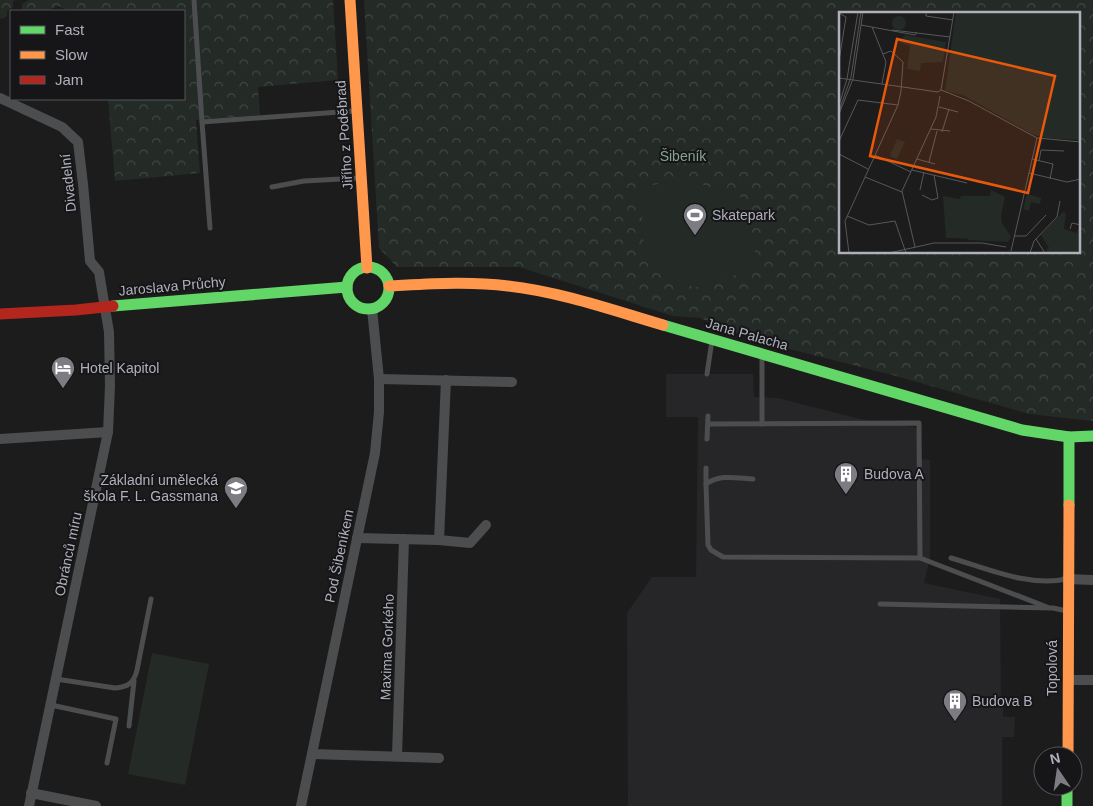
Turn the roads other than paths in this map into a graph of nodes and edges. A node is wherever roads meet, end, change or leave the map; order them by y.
1 (194, 0) edge
2 (350, 0) edge
3 (0, 98) edge
4 (357, 111) junction
5 (202, 122) junction
6 (362, 178) junction
7 (272, 187) dead end
8 (210, 228) dead end
9 (367, 268) junction
10 (389, 286) junction
11 (347, 288) junction
12 (105, 306) junction
13 (372, 309) junction
14 (0, 314) edge
15 (712, 339) junction
16 (762, 354) junction
17 (707, 374) dead end
18 (378, 379) junction
19 (446, 380) junction
20 (512, 382) dead end
21 (708, 416) dead end
22 (708, 424) junction
23 (762, 424) junction
24 (108, 432) junction
25 (1093, 436) edge
26 (1069, 437) junction
27 (0, 439) edge
28 (707, 439) dead end
29 (706, 468) dead end
30 (753, 479) dead end
31 (706, 484) junction
32 (486, 525) dead end
33 (357, 538) junction
34 (404, 539) junction
35 (439, 540) junction
36 (920, 558) junction
37 (951, 558) dead end
38 (1067, 579) junction
39 (1093, 580) edge
40 (151, 599) dead end
41 (880, 604) dead end
42 (1047, 607) junction
43 (1067, 612) junction
44 (56, 679) junction
45 (134, 680) junction
46 (1068, 680) junction
47 (1093, 680) edge
48 (50, 705) junction
49 (128, 726) dead end
50 (1068, 746) edge
51 (312, 754) junction
52 (397, 756) junction
53 (439, 758) dead end
54 (107, 763) dead end
55 (31, 792) junction
56 (29, 806) edge
57 (96, 806) edge
58 (301, 806) edge

1 - 5 lane
2 - 4 street, Jiřího z Poděbrad
3 - 12 street, Divadelní
4 - 5 lane
4 - 6 street, Jiřího z Poděbrad
5 - 8 lane
6 - 7 lane
6 - 9 street, Jiřího z Poděbrad
9 - 10 street
9 - 11 street
10 - 13 street
10 - 15 street, Jana Palacha
11 - 12 street, Jaroslava Průchy
11 - 13 street
12 - 14 street, Jaroslava Průchy
12 - 24 street, Obránců míru
13 - 18 street, Pod Šibeníkem
15 - 16 street, Jana Palacha
15 - 17 lane
16 - 23 lane
16 - 26 street, Jana Palacha
18 - 19 street
18 - 33 street, Pod Šibeníkem
19 - 20 street
19 - 35 street
21 - 22 lane
22 - 23 lane
22 - 28 lane
23 - 36 lane
24 - 27 street
24 - 44 street, Obránců míru
25 - 26 street, Jana Palacha
26 - 38 street, Topolová
29 - 31 lane
30 - 31 lane
31 - 36 lane
32 - 35 street
33 - 34 street
33 - 51 street, Pod Šibeníkem
34 - 35 street
34 - 52 street, Maxima Gorkého
36 - 42 lane
37 - 38 lane
38 - 39 street
38 - 43 street, Topolová
40 - 45 lane
41 - 42 lane
42 - 43 lane
43 - 46 street, Topolová
44 - 45 lane
44 - 48 street, Obránců míru
45 - 49 lane
46 - 47 street
46 - 50 street, Topolová
48 - 54 lane
48 - 55 street, Obránců míru
51 - 52 street
51 - 58 street, Pod Šibeníkem
52 - 53 street
55 - 56 street, Obránců míru
55 - 57 street

